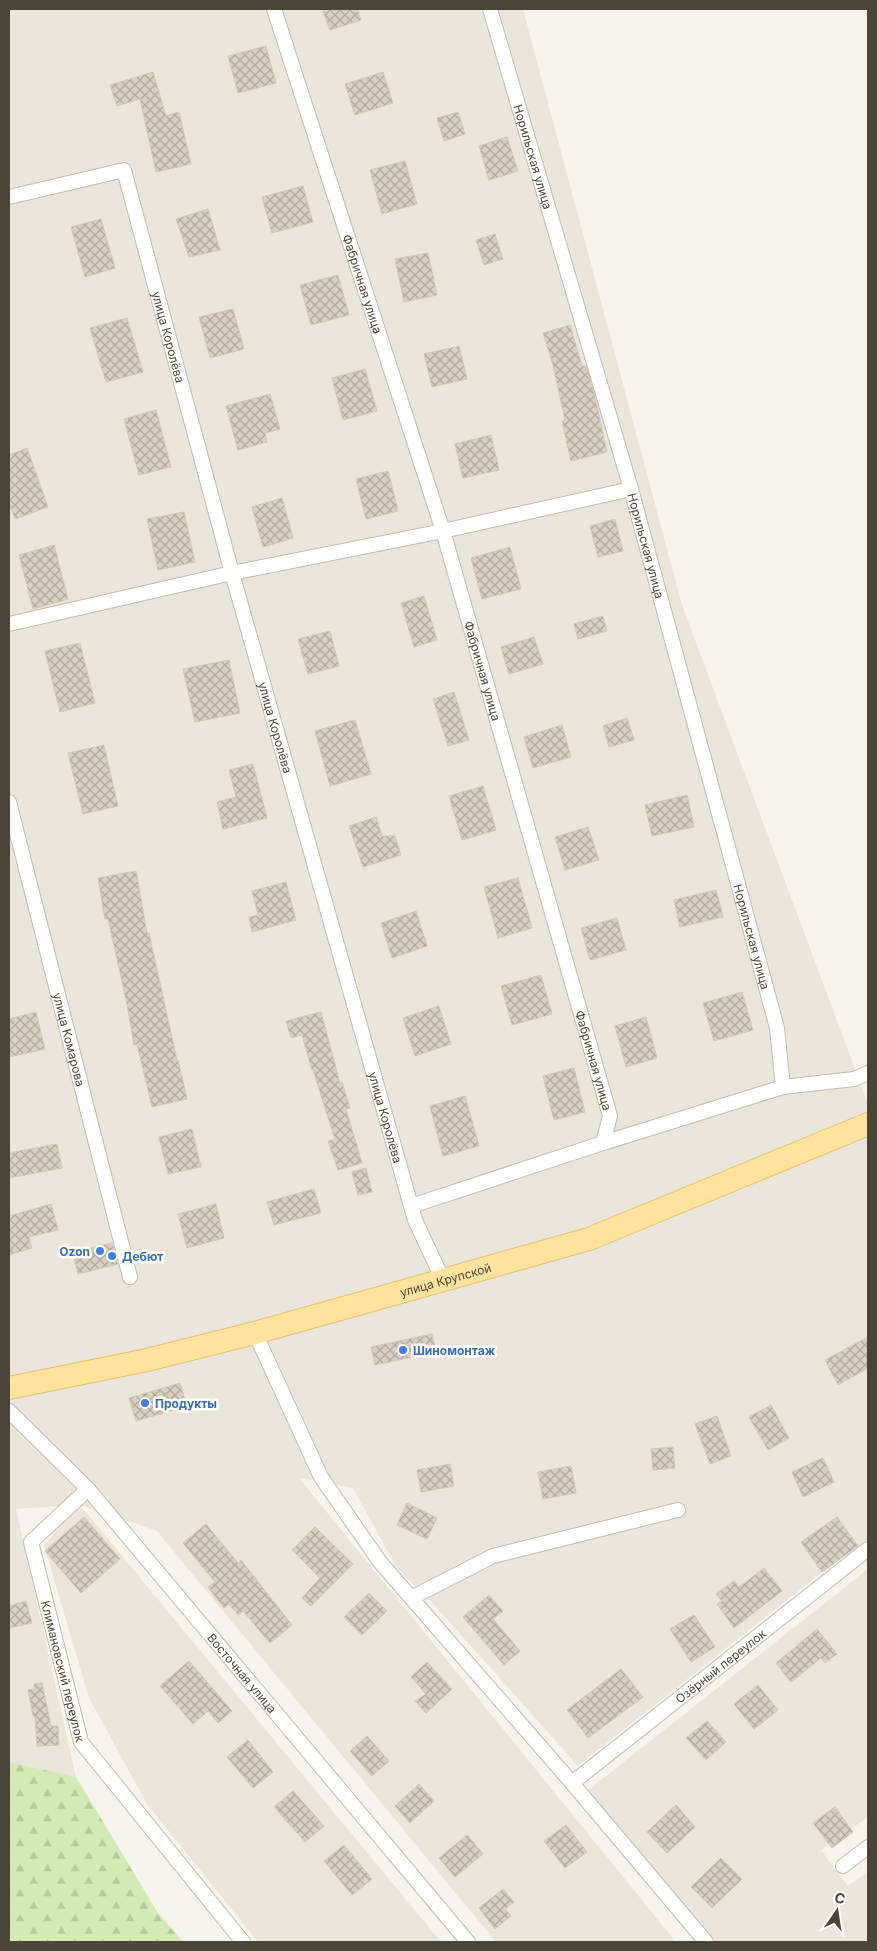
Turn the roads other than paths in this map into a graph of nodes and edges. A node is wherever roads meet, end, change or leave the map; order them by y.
1 (274, 9) edge
2 (490, 9) edge
3 (9, 197) edge
4 (631, 489) junction
5 (443, 530) junction
6 (232, 573) junction
7 (9, 624) edge
8 (9, 802) edge
9 (868, 1073) edge
10 (783, 1087) junction
11 (868, 1125) edge
12 (604, 1143) junction
13 (411, 1206) junction
14 (130, 1277) dead end
15 (443, 1280) junction
16 (255, 1333) junction
17 (9, 1388) edge
18 (9, 1411) edge
19 (88, 1489) junction
20 (678, 1510) dead end
21 (868, 1549) edge
22 (411, 1598) junction
23 (572, 1783) junction
24 (868, 1847) edge
25 (843, 1866) dead end
26 (243, 1942) edge
27 (468, 1942) edge
28 (706, 1942) edge

1 - 5 street, Фабричная улица
2 - 4 street, Норильская улица
3 - 6 street, улица Королёва
4 - 5 street
4 - 10 street, Норильская улица
5 - 6 street
5 - 12 street, Фабричная улица
6 - 7 street
6 - 13 street, улица Королёва
8 - 14 street, улица Комарова
9 - 10 street
10 - 12 street
11 - 15 main road, улица Крупской
12 - 13 street
13 - 15 street, улица Королёва
15 - 16 main road, улица Крупской
16 - 17 main road, улица Крупской
16 - 22 street
18 - 19 street, Восточная улица
19 - 26 street, Климановский переулок
19 - 27 street, Восточная улица
20 - 22 street
21 - 23 street, Озёрный переулок
22 - 23 street
23 - 28 street
24 - 25 street

